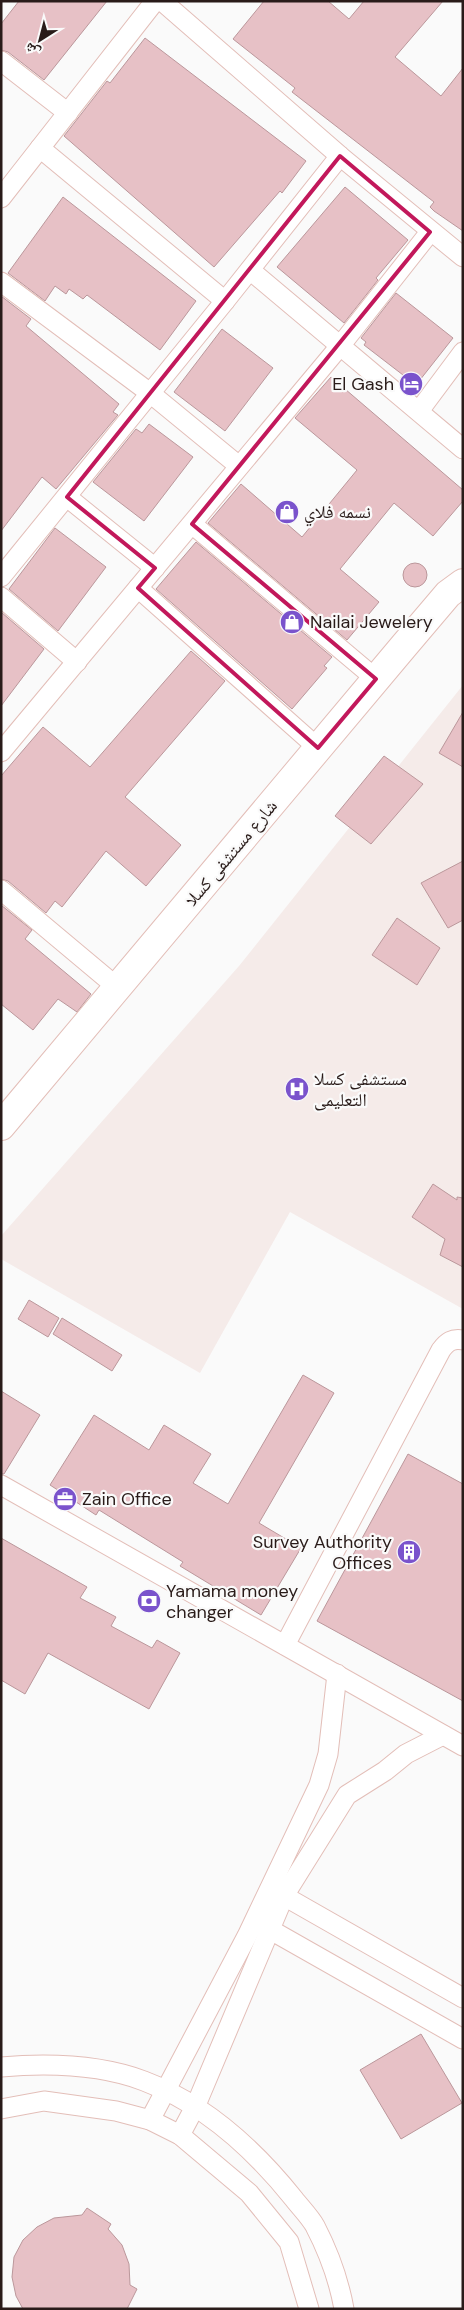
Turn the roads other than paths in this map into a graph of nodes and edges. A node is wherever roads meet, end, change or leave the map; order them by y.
1 (155, 1) edge
2 (162, 1) edge
3 (1, 62) edge
4 (68, 113) junction
5 (40, 148) junction
6 (340, 156) junction
7 (1, 198) edge
8 (430, 232) junction
9 (463, 257) edge
10 (250, 270) junction
11 (1, 282) edge
12 (225, 301) junction
13 (340, 346) junction
14 (463, 352) edge
15 (150, 394) junction
16 (419, 411) junction
17 (463, 449) edge
18 (239, 466) junction
19 (67, 497) junction
20 (192, 524) junction
21 (155, 568) junction
22 (1, 577) edge
23 (138, 588) junction
24 (458, 593) edge
25 (1, 597) edge
26 (76, 662) junction
27 (376, 679) junction
28 (2, 748) edge
29 (318, 748) junction
30 (1, 890) edge
31 (118, 988) junction
32 (1, 1126) edge
33 (463, 1340) edge
34 (1, 1485) edge
35 (284, 1645) junction
36 (337, 1674) junction
37 (443, 1735) junction
38 (463, 1746) edge
39 (284, 1896) junction
40 (269, 1929) junction
41 (463, 1998) edge
42 (463, 2039) edge
43 (1, 2067) edge
44 (166, 2090) junction
45 (196, 2105) junction
46 (1, 2109) edge
47 (150, 2120) junction
48 (180, 2135) junction
49 (309, 2309) edge
50 (344, 2309) edge

1 - 4 street
2 - 6 street
3 - 4 street
4 - 5 street
5 - 7 street
5 - 12 street
6 - 8 street
6 - 10 street
8 - 9 street
8 - 13 street
10 - 12 street
10 - 13 street
11 - 15 street
12 - 15 street
13 - 16 street
13 - 18 street
14 - 16 street
15 - 18 street
15 - 19 street
16 - 17 street
18 - 20 street
19 - 21 street
19 - 22 street
20 - 21 street
20 - 27 street
21 - 23 street
23 - 26 street
23 - 29 street
24 - 27 main road, شارع مستشفى كسلا
25 - 26 street
26 - 28 street
27 - 29 main road, شارع مستشفى كسلا
29 - 31 main road, شارع مستشفى كسلا
30 - 31 street
31 - 32 main road, شارع مستشفى كسلا
33 - 35 street
34 - 35 street
35 - 36 street
36 - 37 street
36 - 44 street
37 - 38 street
37 - 39 street
39 - 40 street
39 - 41 street
40 - 42 street
40 - 45 street
43 - 44 street
44 - 45 street
44 - 47 street
45 - 48 street
45 - 50 street
46 - 47 street
47 - 48 street
48 - 49 street

